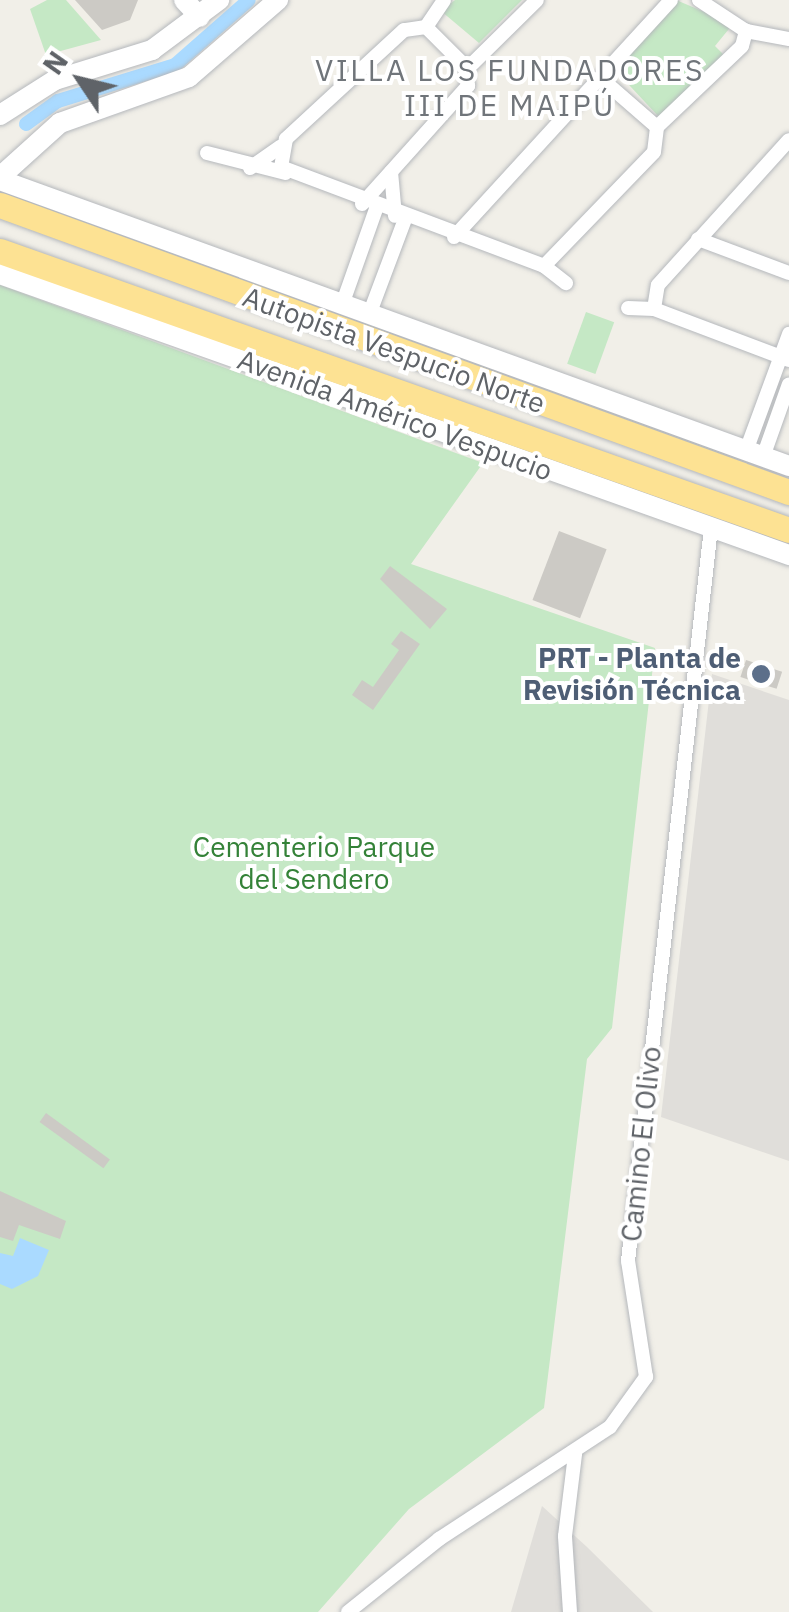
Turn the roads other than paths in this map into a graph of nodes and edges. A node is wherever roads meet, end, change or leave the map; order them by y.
1 (184, 0) edge
2 (219, 0) edge
3 (278, 0) edge
4 (444, 0) edge
5 (537, 0) edge
6 (672, 0) edge
7 (699, 0) edge
8 (200, 17) junction
9 (426, 27) junction
10 (746, 31) junction
11 (789, 39) edge
12 (467, 69) junction
13 (604, 81) junction
14 (0, 115) edge
15 (658, 127) junction
16 (789, 140) edge
17 (207, 153) dead end
18 (282, 161) junction
19 (250, 168) junction
20 (391, 172) junction
21 (0, 178) edge
22 (0, 206) edge
23 (369, 207) junction
24 (400, 218) junction
25 (454, 237) junction
26 (698, 239) junction
27 (0, 250) edge
28 (544, 266) junction
29 (789, 272) edge
30 (0, 274) edge
31 (566, 283) dead end
32 (342, 305) junction
33 (628, 308) dead end
34 (654, 309) junction
35 (370, 315) junction
36 (789, 334) edge
37 (785, 358) edge
38 (789, 384) edge
39 (764, 401) junction
40 (781, 407) junction
41 (754, 454) junction
42 (789, 466) edge
43 (789, 492) edge
44 (711, 528) junction
45 (789, 530) edge
46 (789, 556) edge
47 (575, 1453) junction
48 (348, 1612) edge
49 (570, 1612) edge

1 - 8 main road
2 - 8 main road
3 - 21 main road
4 - 9 street
5 - 12 street
6 - 13 street
7 - 10 street
8 - 14 main road
9 - 12 street
9 - 18 street
10 - 11 street
10 - 15 street
12 - 20 street
13 - 15 street
13 - 25 street
15 - 28 street
16 - 26 street
17 - 19 street
18 - 19 street
18 - 19 street
18 - 23 street
20 - 23 street
20 - 24 street
21 - 32 main road
22 - 43 highway, Autopista Vespucio Norte
23 - 24 street
23 - 32 street
24 - 25 street
24 - 35 street
25 - 28 street
26 - 29 street
26 - 34 street
27 - 45 highway, Autopista Vespucio Norte
28 - 31 street
30 - 44 main road, Avenida Américo Vespucio
32 - 35 main road
33 - 34 street
34 - 37 street
35 - 41 main road
36 - 37 street
37 - 39 street
38 - 40 street
39 - 40 street
39 - 41 street
40 - 41 street
41 - 42 main road
44 - 46 main road, Avenida Américo Vespucio
44 - 47 street, Camino El Olivo
47 - 48 street, Camino El Olivo
47 - 49 street

